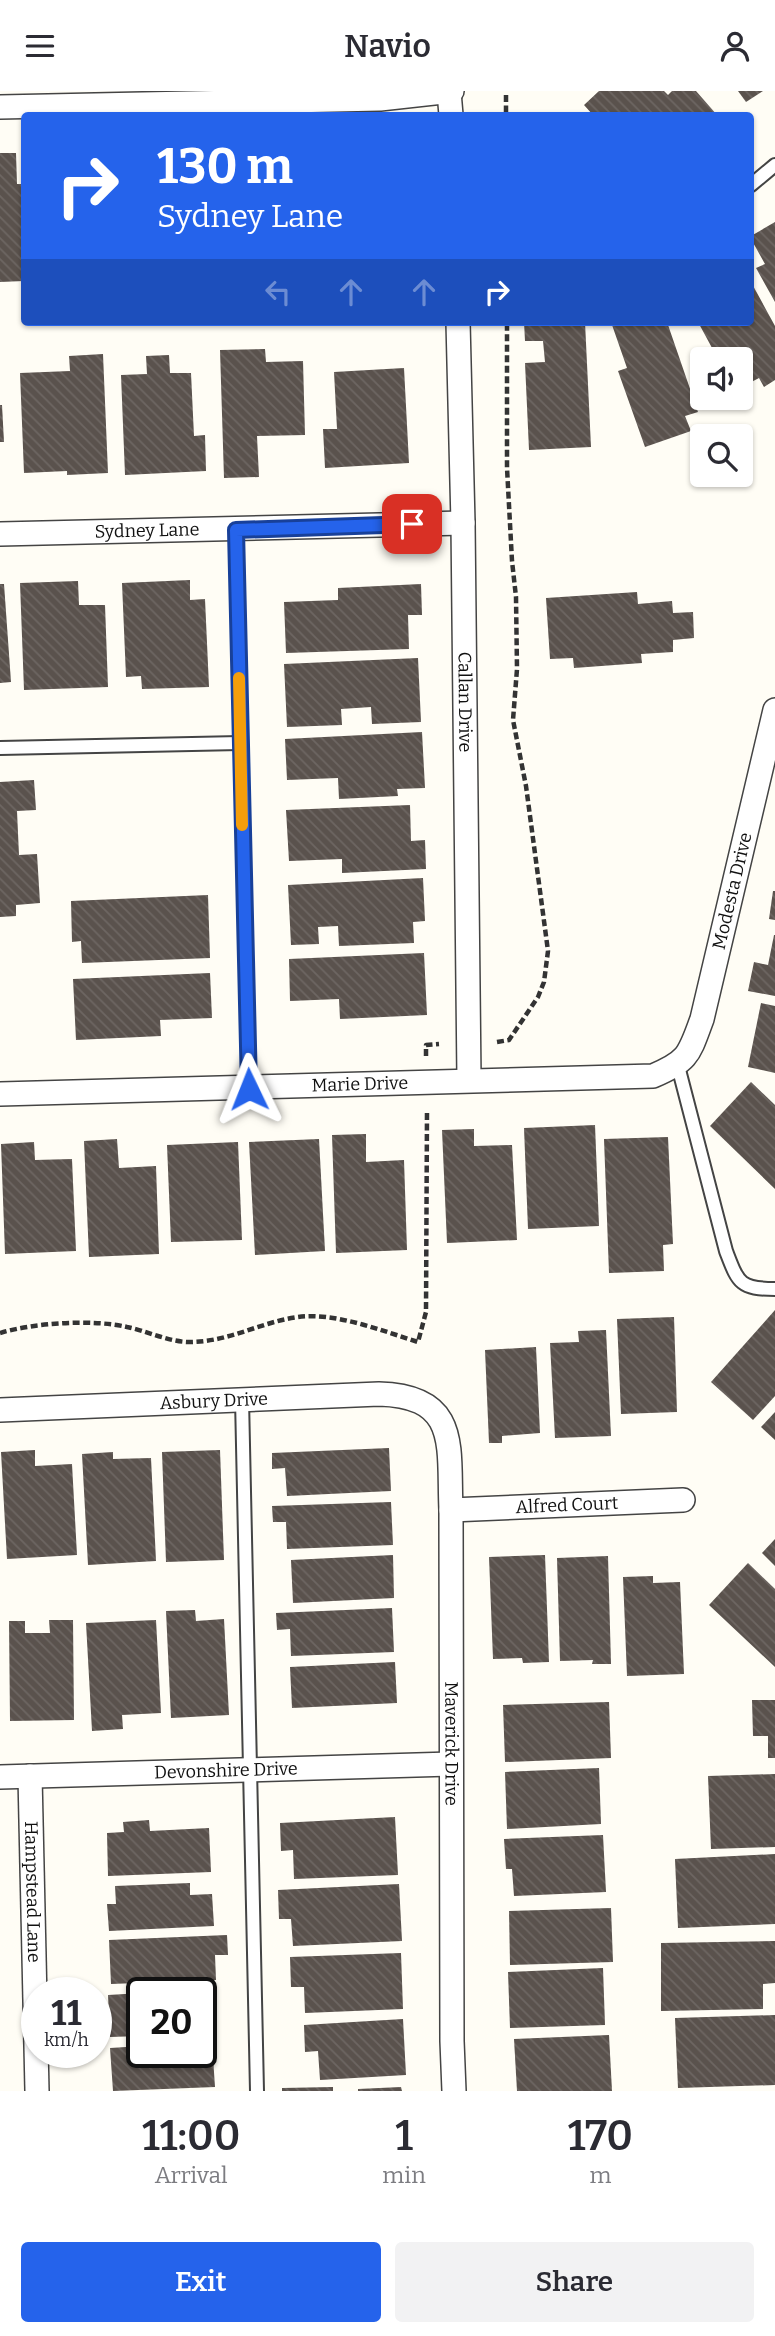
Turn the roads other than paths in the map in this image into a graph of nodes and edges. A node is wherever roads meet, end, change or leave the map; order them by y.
1 (450, 91) edge
2 (0, 107) edge
3 (451, 112) edge
4 (775, 165) edge
5 (754, 182) edge
6 (458, 326) edge
7 (463, 523) junction
8 (236, 530) junction
9 (0, 534) edge
10 (775, 710) edge
11 (240, 743) junction
12 (0, 748) edge
13 (678, 1066) junction
14 (469, 1080) junction
15 (249, 1089) junction
16 (0, 1094) edge
17 (775, 1289) edge
18 (242, 1399) junction
19 (426, 1403) joint
20 (0, 1410) edge
21 (683, 1500) dead end
22 (451, 1510) junction
23 (452, 1764) junction
24 (251, 1769) junction
25 (30, 1776) junction
26 (0, 1777) edge
27 (37, 2091) edge
28 (257, 2091) edge
29 (454, 2091) edge

1 - 2 street
1 - 3 street
4 - 5 lane
6 - 7 street, Callan Drive
7 - 8 street, Sydney Lane
7 - 14 street, Callan Drive
8 - 9 street, Sydney Lane
8 - 11 lane
10 - 13 street, Modesta Drive
11 - 12 lane
11 - 15 lane
13 - 14 street, Marie Drive
13 - 17 lane
14 - 15 street, Marie Drive
15 - 16 street, Marie Drive
18 - 19 street, Asbury Drive
18 - 20 street, Asbury Drive
18 - 24 lane
19 - 22 street, Maverick Drive
21 - 22 street, Alfred Court
22 - 23 street, Maverick Drive
23 - 24 street, Devonshire Drive
23 - 29 street, Maverick Drive
24 - 25 street, Devonshire Drive
24 - 28 lane
25 - 26 street, Devonshire Drive
25 - 27 street, Hampstead Lane

